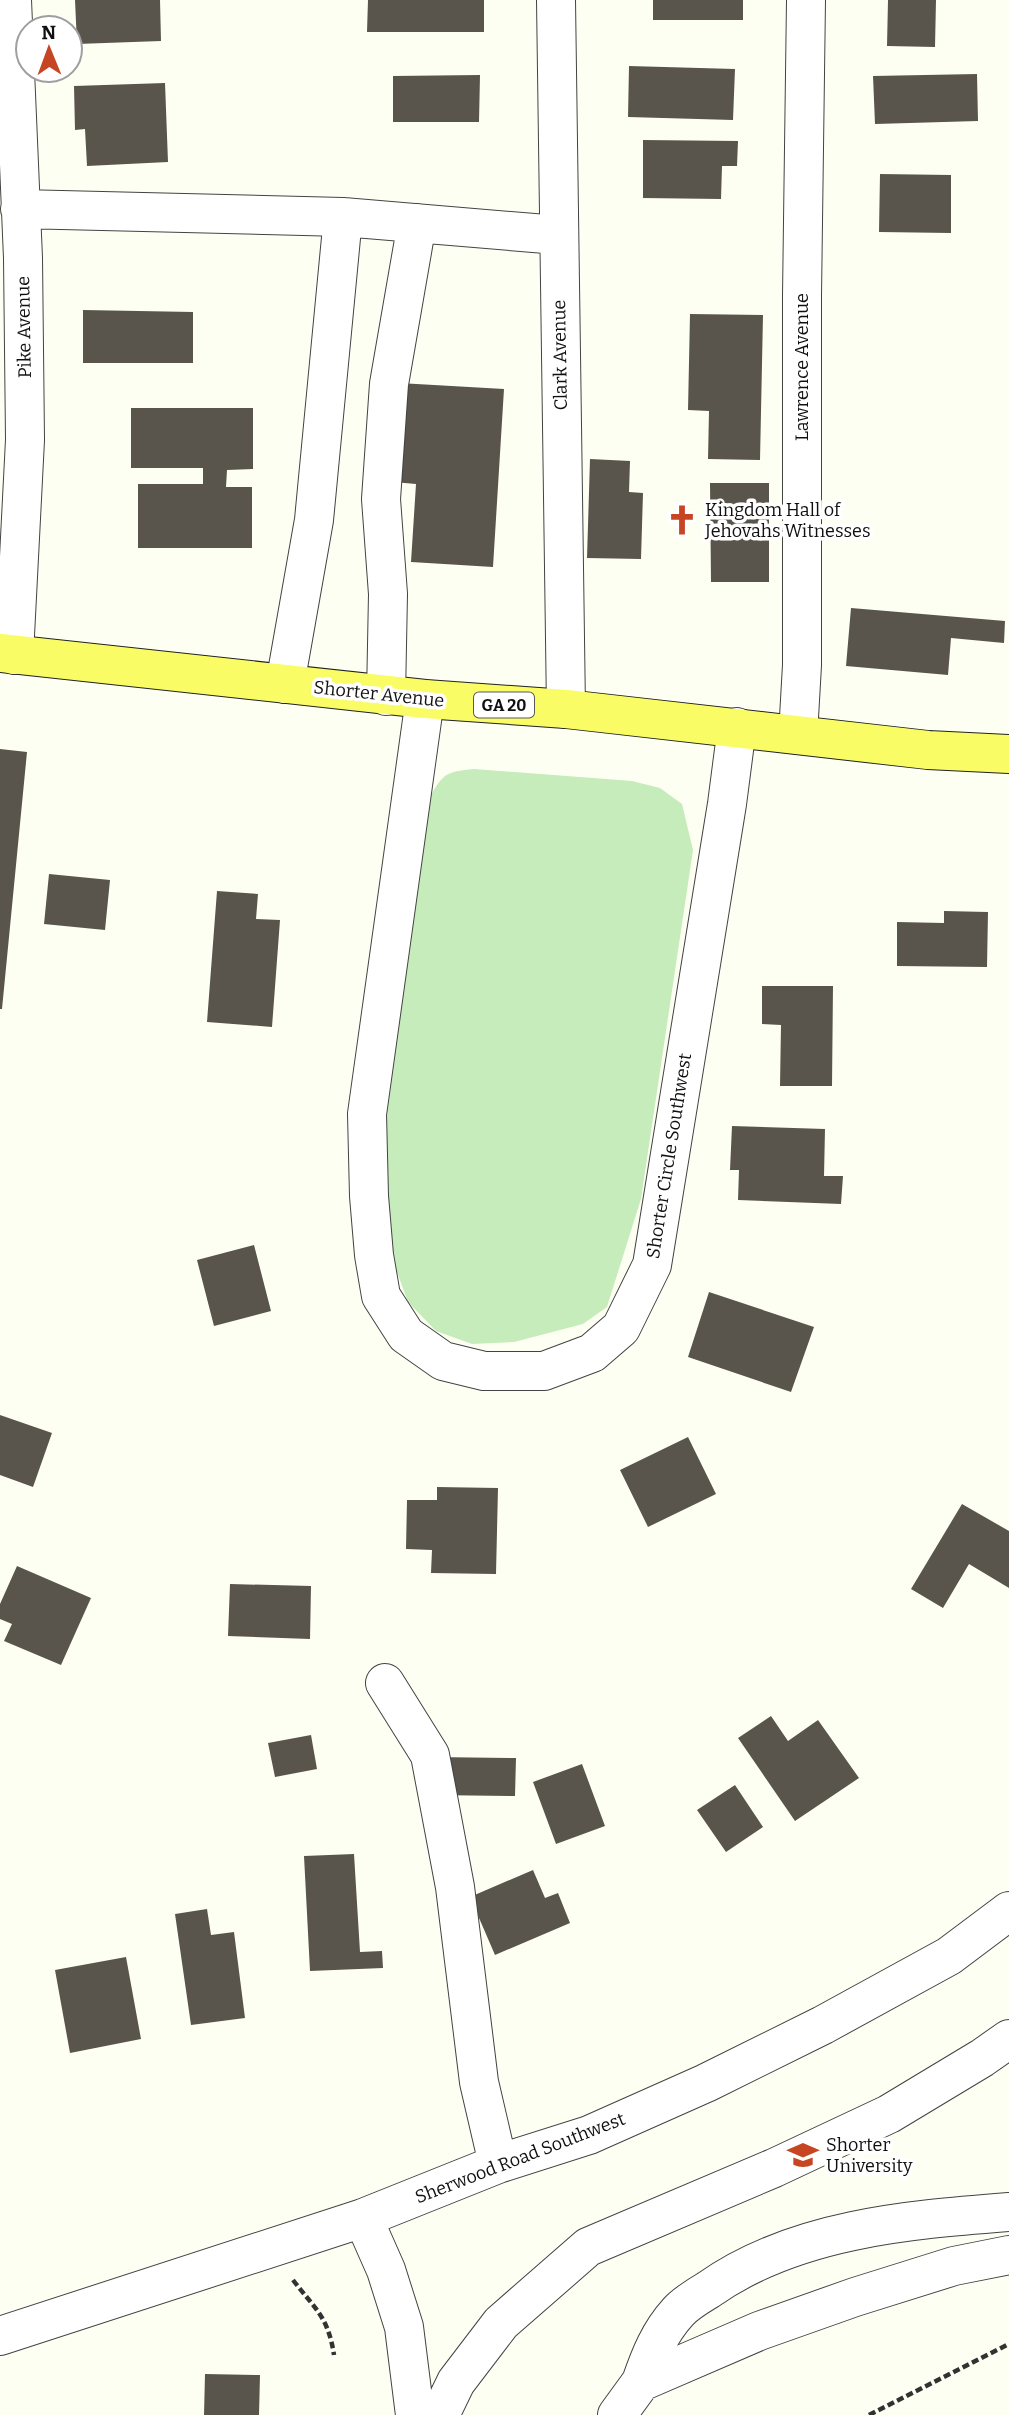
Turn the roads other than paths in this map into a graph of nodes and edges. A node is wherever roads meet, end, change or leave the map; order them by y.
1 (12, 0) edge
2 (556, 0) edge
3 (806, 0) edge
4 (20, 209) junction
5 (344, 217) junction
6 (417, 223) junction
7 (558, 235) junction
8 (7, 654) edge
9 (285, 684) junction
10 (386, 695) junction
11 (425, 699) junction
12 (566, 709) junction
13 (737, 727) junction
14 (799, 735) junction
15 (1009, 754) edge
16 (385, 1683) dead end
17 (1009, 1911) edge
18 (1009, 2039) edge
19 (498, 2164) junction
20 (1009, 2211) edge
21 (363, 2218) junction
22 (1009, 2255) edge
23 (0, 2336) edge
24 (641, 2382) junction
25 (415, 2415) edge
26 (440, 2415) edge
27 (617, 2415) edge

1 - 4 street, Pike Avenue
2 - 7 street, Clark Avenue
3 - 14 street, Lawrence Avenue
4 - 5 street
4 - 8 street, Pike Avenue
5 - 6 street
5 - 9 street
6 - 7 street
6 - 10 street
7 - 12 street, Clark Avenue
8 - 9 main road, Shorter Avenue / GA 20
9 - 10 main road, Shorter Avenue / GA 20
10 - 11 main road, Shorter Avenue / GA 20
11 - 12 main road, Shorter Avenue / GA 20
11 - 13 street, Shorter Circle Southwest
12 - 13 main road, Shorter Avenue / GA 20
13 - 14 main road, Shorter Avenue / GA 20
14 - 15 main road, Shorter Avenue / GA 20
16 - 19 street
17 - 19 street, Sherwood Road Southwest
18 - 26 street
19 - 21 street, Sherwood Road Southwest
20 - 24 street
21 - 23 street, Sherwood Road Southwest
21 - 25 street
22 - 24 street
24 - 27 street

